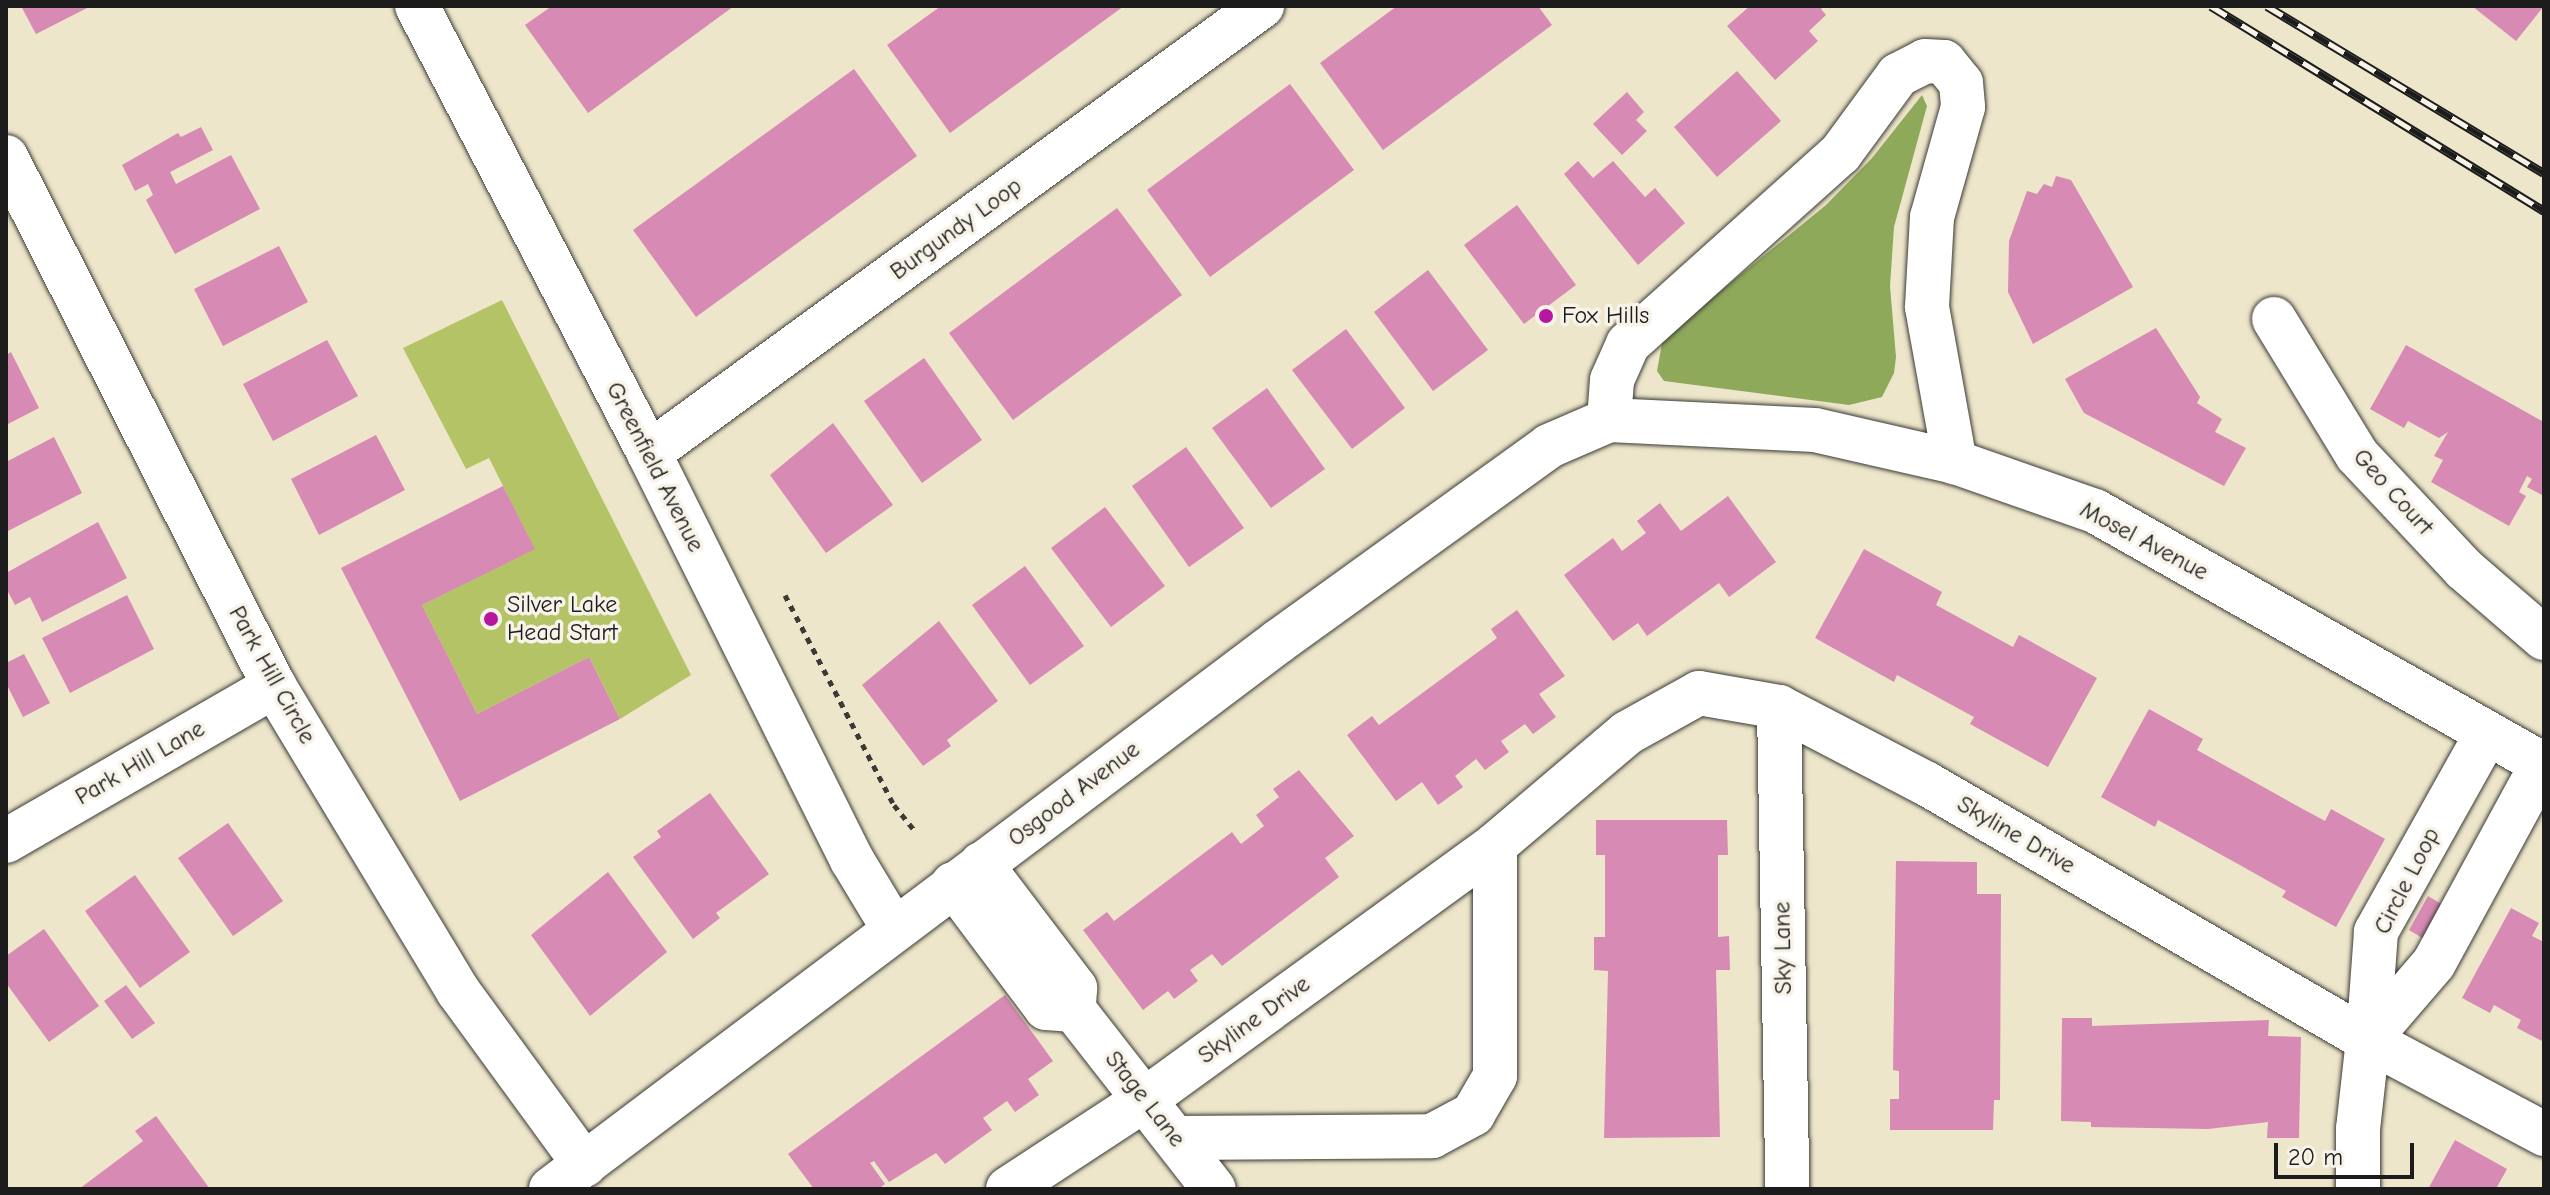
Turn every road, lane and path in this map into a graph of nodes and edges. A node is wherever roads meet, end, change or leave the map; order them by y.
1 (417, 6) edge
2 (1262, 6) edge
3 (6, 157) edge
4 (2274, 319) dead end
5 (1609, 420) junction
6 (649, 453) junction
7 (1955, 462) junction
8 (785, 595) dead end
9 (2544, 638) edge
10 (274, 686) junction
11 (1779, 707) junction
12 (2486, 735) junction
13 (2543, 765) edge
14 (914, 830) dead end
15 (6, 841) edge
16 (1495, 845) junction
17 (967, 874) junction
18 (893, 928) junction
19 (2368, 1040) junction
20 (1147, 1098) junction
21 (2544, 1134) edge
22 (1177, 1138) junction
23 (568, 1177) edge
24 (1008, 1189) edge
25 (1214, 1189) edge
26 (1787, 1189) edge
27 (2358, 1189) edge

1 - 6 street, Greenfield Avenue
2 - 6 street, Burgundy Loop
3 - 10 street, Park Hill Circle
4 - 9 street, Geo Court
5 - 7 street, Mosel Avenue
5 - 7 street
5 - 17 street, Osgood Avenue
6 - 18 street, Greenfield Avenue
7 - 12 street, Mosel Avenue
8 - 14 path
10 - 15 street, Park Hill Lane
10 - 23 street, Park Hill Circle
11 - 16 street, Skyline Drive
11 - 19 street, Skyline Drive
11 - 26 street, Sky Lane
12 - 13 street, Mosel Avenue
12 - 19 street, Circle Loop
13 - 19 street
16 - 20 street, Skyline Drive
16 - 22 street
17 - 18 street, Osgood Avenue
17 - 20 street, Stage Lane
18 - 23 street, Osgood Avenue
19 - 21 street, Skyline Drive
19 - 27 street, Circle Loop
20 - 22 street, Stage Lane
20 - 24 street, Skyline Drive
22 - 25 street, Stage Lane

